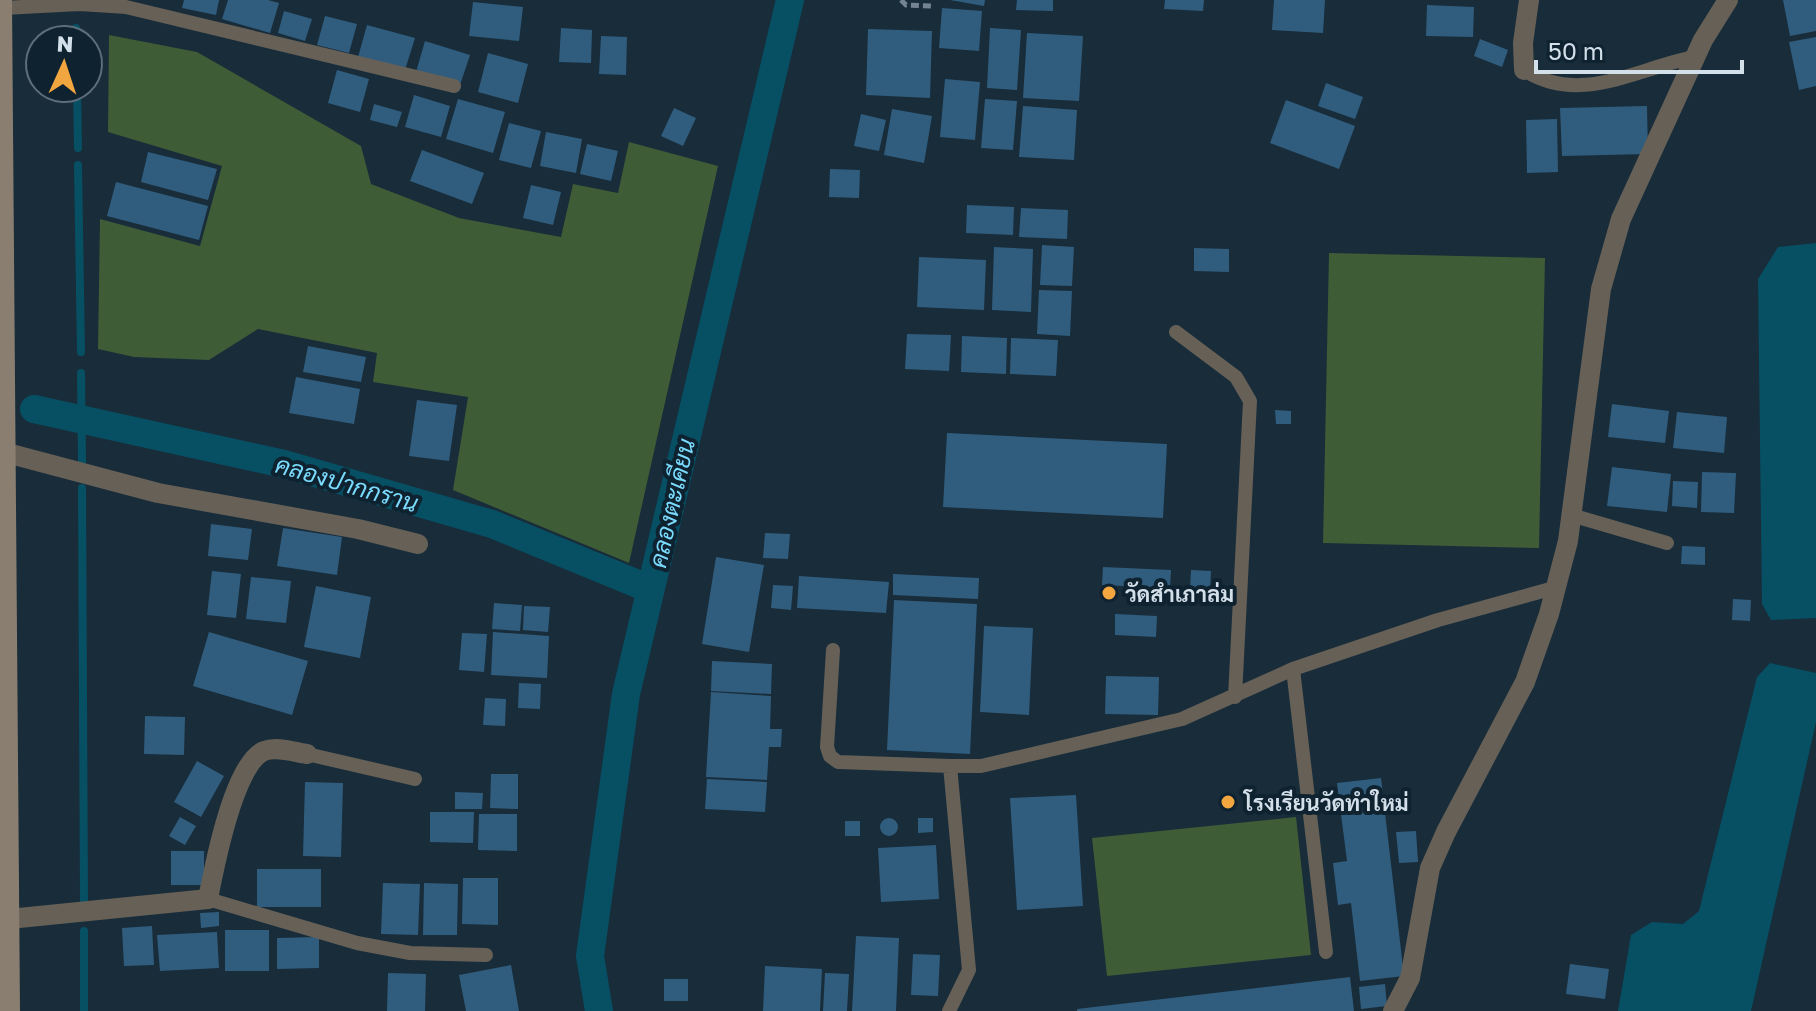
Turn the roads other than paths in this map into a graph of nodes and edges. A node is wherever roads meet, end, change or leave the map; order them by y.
1 (1529, 0) edge
2 (1728, 0) edge
3 (2, 4) edge
4 (1695, 57) junction
5 (1524, 70) joint
6 (454, 86) dead end
7 (1176, 332) dead end
8 (7, 453) junction
9 (1571, 515) junction
10 (1667, 543) dead end
11 (418, 544) dead end
12 (1554, 588) junction
13 (833, 650) dead end
14 (1293, 669) junction
15 (1235, 697) junction
16 (307, 754) joint
17 (950, 766) junction
18 (415, 779) dead end
19 (208, 899) junction
20 (9, 919) junction
21 (1326, 952) dead end
22 (486, 955) dead end
23 (10, 1011) edge
24 (949, 1011) edge
25 (1393, 1011) edge

1 - 5 street
2 - 4 street
3 - 6 lane
3 - 8 main road
4 - 5 lane
4 - 9 street
7 - 15 lane
8 - 11 street
8 - 20 main road
9 - 10 lane
9 - 12 street
12 - 14 lane
12 - 25 street
13 - 17 lane
14 - 15 lane
14 - 21 lane
15 - 17 lane
16 - 18 lane
16 - 19 street
17 - 24 lane
19 - 20 street
19 - 22 lane
20 - 23 main road

